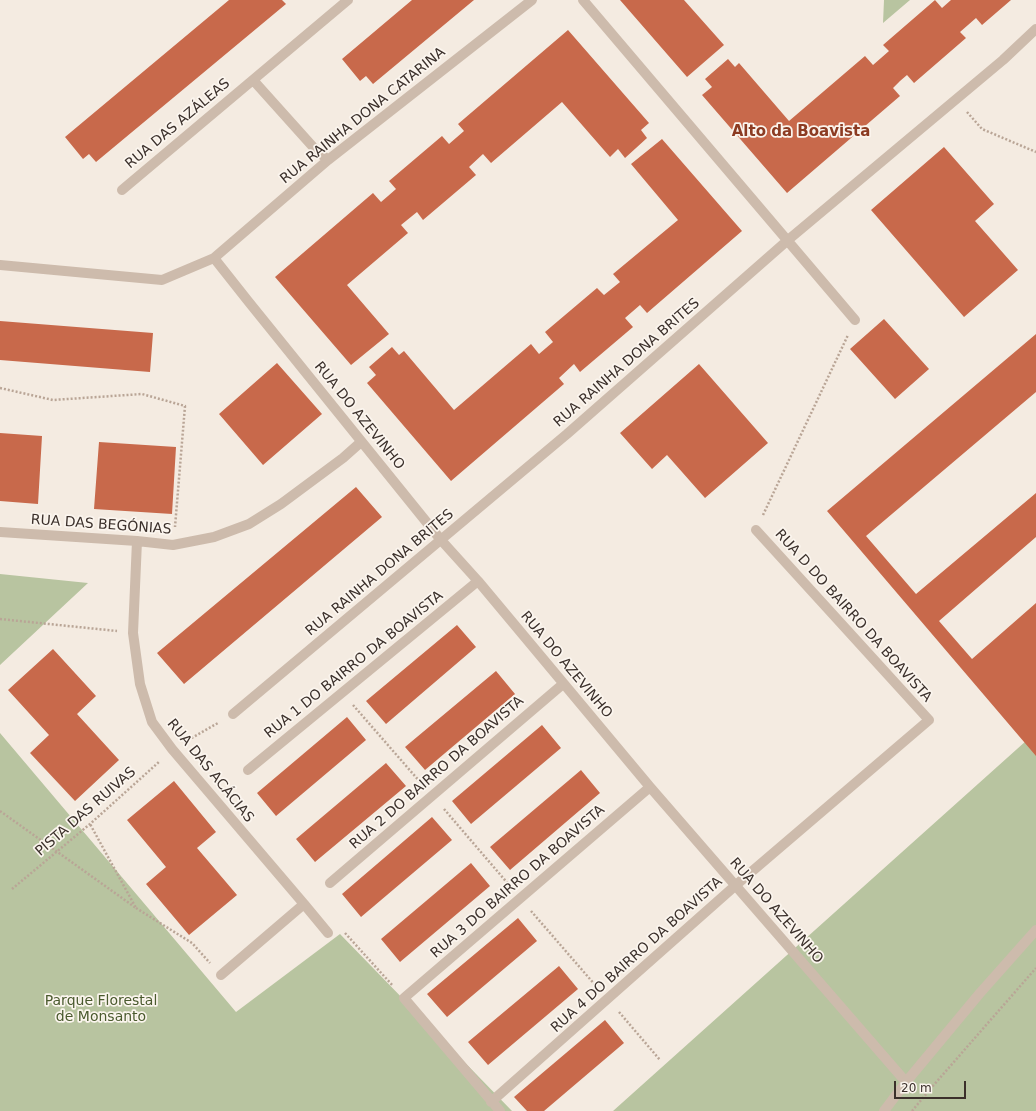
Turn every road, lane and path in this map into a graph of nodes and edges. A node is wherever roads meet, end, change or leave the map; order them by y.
1 (348, 0) edge
2 (532, 0) edge
3 (584, 0) edge
4 (1036, 29) edge
5 (253, 80) junction
6 (956, 99) junction
7 (1036, 152) edge
8 (328, 160) junction
9 (122, 190) dead end
10 (788, 240) junction
11 (214, 258) junction
12 (0, 266) edge
13 (855, 320) joint
14 (0, 388) edge
15 (361, 442) junction
16 (756, 530) joint
17 (0, 532) edge
18 (440, 540) junction
19 (138, 541) junction
20 (173, 545) junction
21 (478, 581) junction
22 (0, 619) edge
23 (133, 633) junction
24 (563, 684) junction
25 (343, 692) junction
26 (233, 714) joint
27 (929, 720) joint
28 (172, 750) junction
29 (248, 770) dead end
30 (650, 786) junction
31 (432, 796) junction
32 (0, 810) edge
33 (90, 824) junction
34 (57, 852) junction
35 (330, 883) dead end
36 (736, 885) junction
37 (12, 889) dead end
38 (521, 898) junction
39 (304, 904) junction
40 (136, 908) junction
41 (1036, 930) edge
42 (328, 933) joint
43 (1036, 968) edge
44 (221, 975) joint
45 (404, 998) junction
46 (608, 999) junction
47 (660, 1060) dead end
48 (906, 1082) junction
49 (492, 1102) junction
50 (500, 1111) edge
51 (884, 1111) edge
52 (912, 1111) edge

1 - 5 street, RUA DAS AZÁLEAS
2 - 8 street, RUA RAINHA DONA CATARINA
3 - 10 street
4 - 6 street, RUA RAINHA DONA BRITES
5 - 8 street, RUA DAS AZÁLEAS
5 - 9 street, RUA DAS AZÁLEAS
6 - 7 path
6 - 10 street, RUA RAINHA DONA BRITES
8 - 11 street, RUA RAINHA DONA CATARINA
10 - 13 street
10 - 18 street, RUA RAINHA DONA BRITES
11 - 12 street, RUA RAINHA DONA CATARINA
11 - 15 street, RUA DO AZEVINHO
13 - 16 path
14 - 20 path
15 - 18 street, RUA DO AZEVINHO
15 - 20 street, RUA DAS BEGÓNIAS
16 - 27 street, RUA D DO BAIRRO DA BOAVISTA
17 - 19 street, RUA DAS BEGÓNIAS
18 - 21 street, RUA DO AZEVINHO
18 - 26 street, RUA RAINHA DONA BRITES
19 - 20 street, RUA DAS BEGÓNIAS
19 - 23 street, RUA DAS ACÁCIAS
21 - 24 street, RUA DO AZEVINHO
21 - 25 street, RUA 1 DO BAIRRO DA BOAVISTA
22 - 23 path
23 - 28 street, RUA DAS ACÁCIAS
24 - 30 street, RUA DO AZEVINHO
24 - 31 street, RUA 2 DO BAIRRO DA BOAVISTA
25 - 29 street, RUA 1 DO BAIRRO DA BOAVISTA
25 - 31 path
26 - 28 path, PISTA DAS RUIVAS
27 - 36 street, RUA 4 DO BAIRRO DA BOAVISTA
28 - 33 path, PISTA DAS RUIVAS
28 - 39 street, RUA DAS ACÁCIAS
30 - 36 street, RUA DO AZEVINHO
30 - 38 street, RUA 3 DO BAIRRO DA BOAVISTA
31 - 35 street, RUA 2 DO BAIRRO DA BOAVISTA
31 - 38 path
32 - 34 path
33 - 34 path, PISTA DAS RUIVAS
33 - 40 path
34 - 37 path, PISTA DAS RUIVAS
34 - 40 path
36 - 46 street, RUA 4 DO BAIRRO DA BOAVISTA
36 - 48 street, RUA DO AZEVINHO
38 - 45 street, RUA 3 DO BAIRRO DA BOAVISTA
38 - 46 path
39 - 42 street, RUA DAS ACÁCIAS
39 - 44 street
40 - 44 path
41 - 48 street
42 - 45 path
43 - 52 path
45 - 49 street
46 - 47 path
46 - 49 street, RUA 4 DO BAIRRO DA BOAVISTA
48 - 51 street
49 - 50 street

